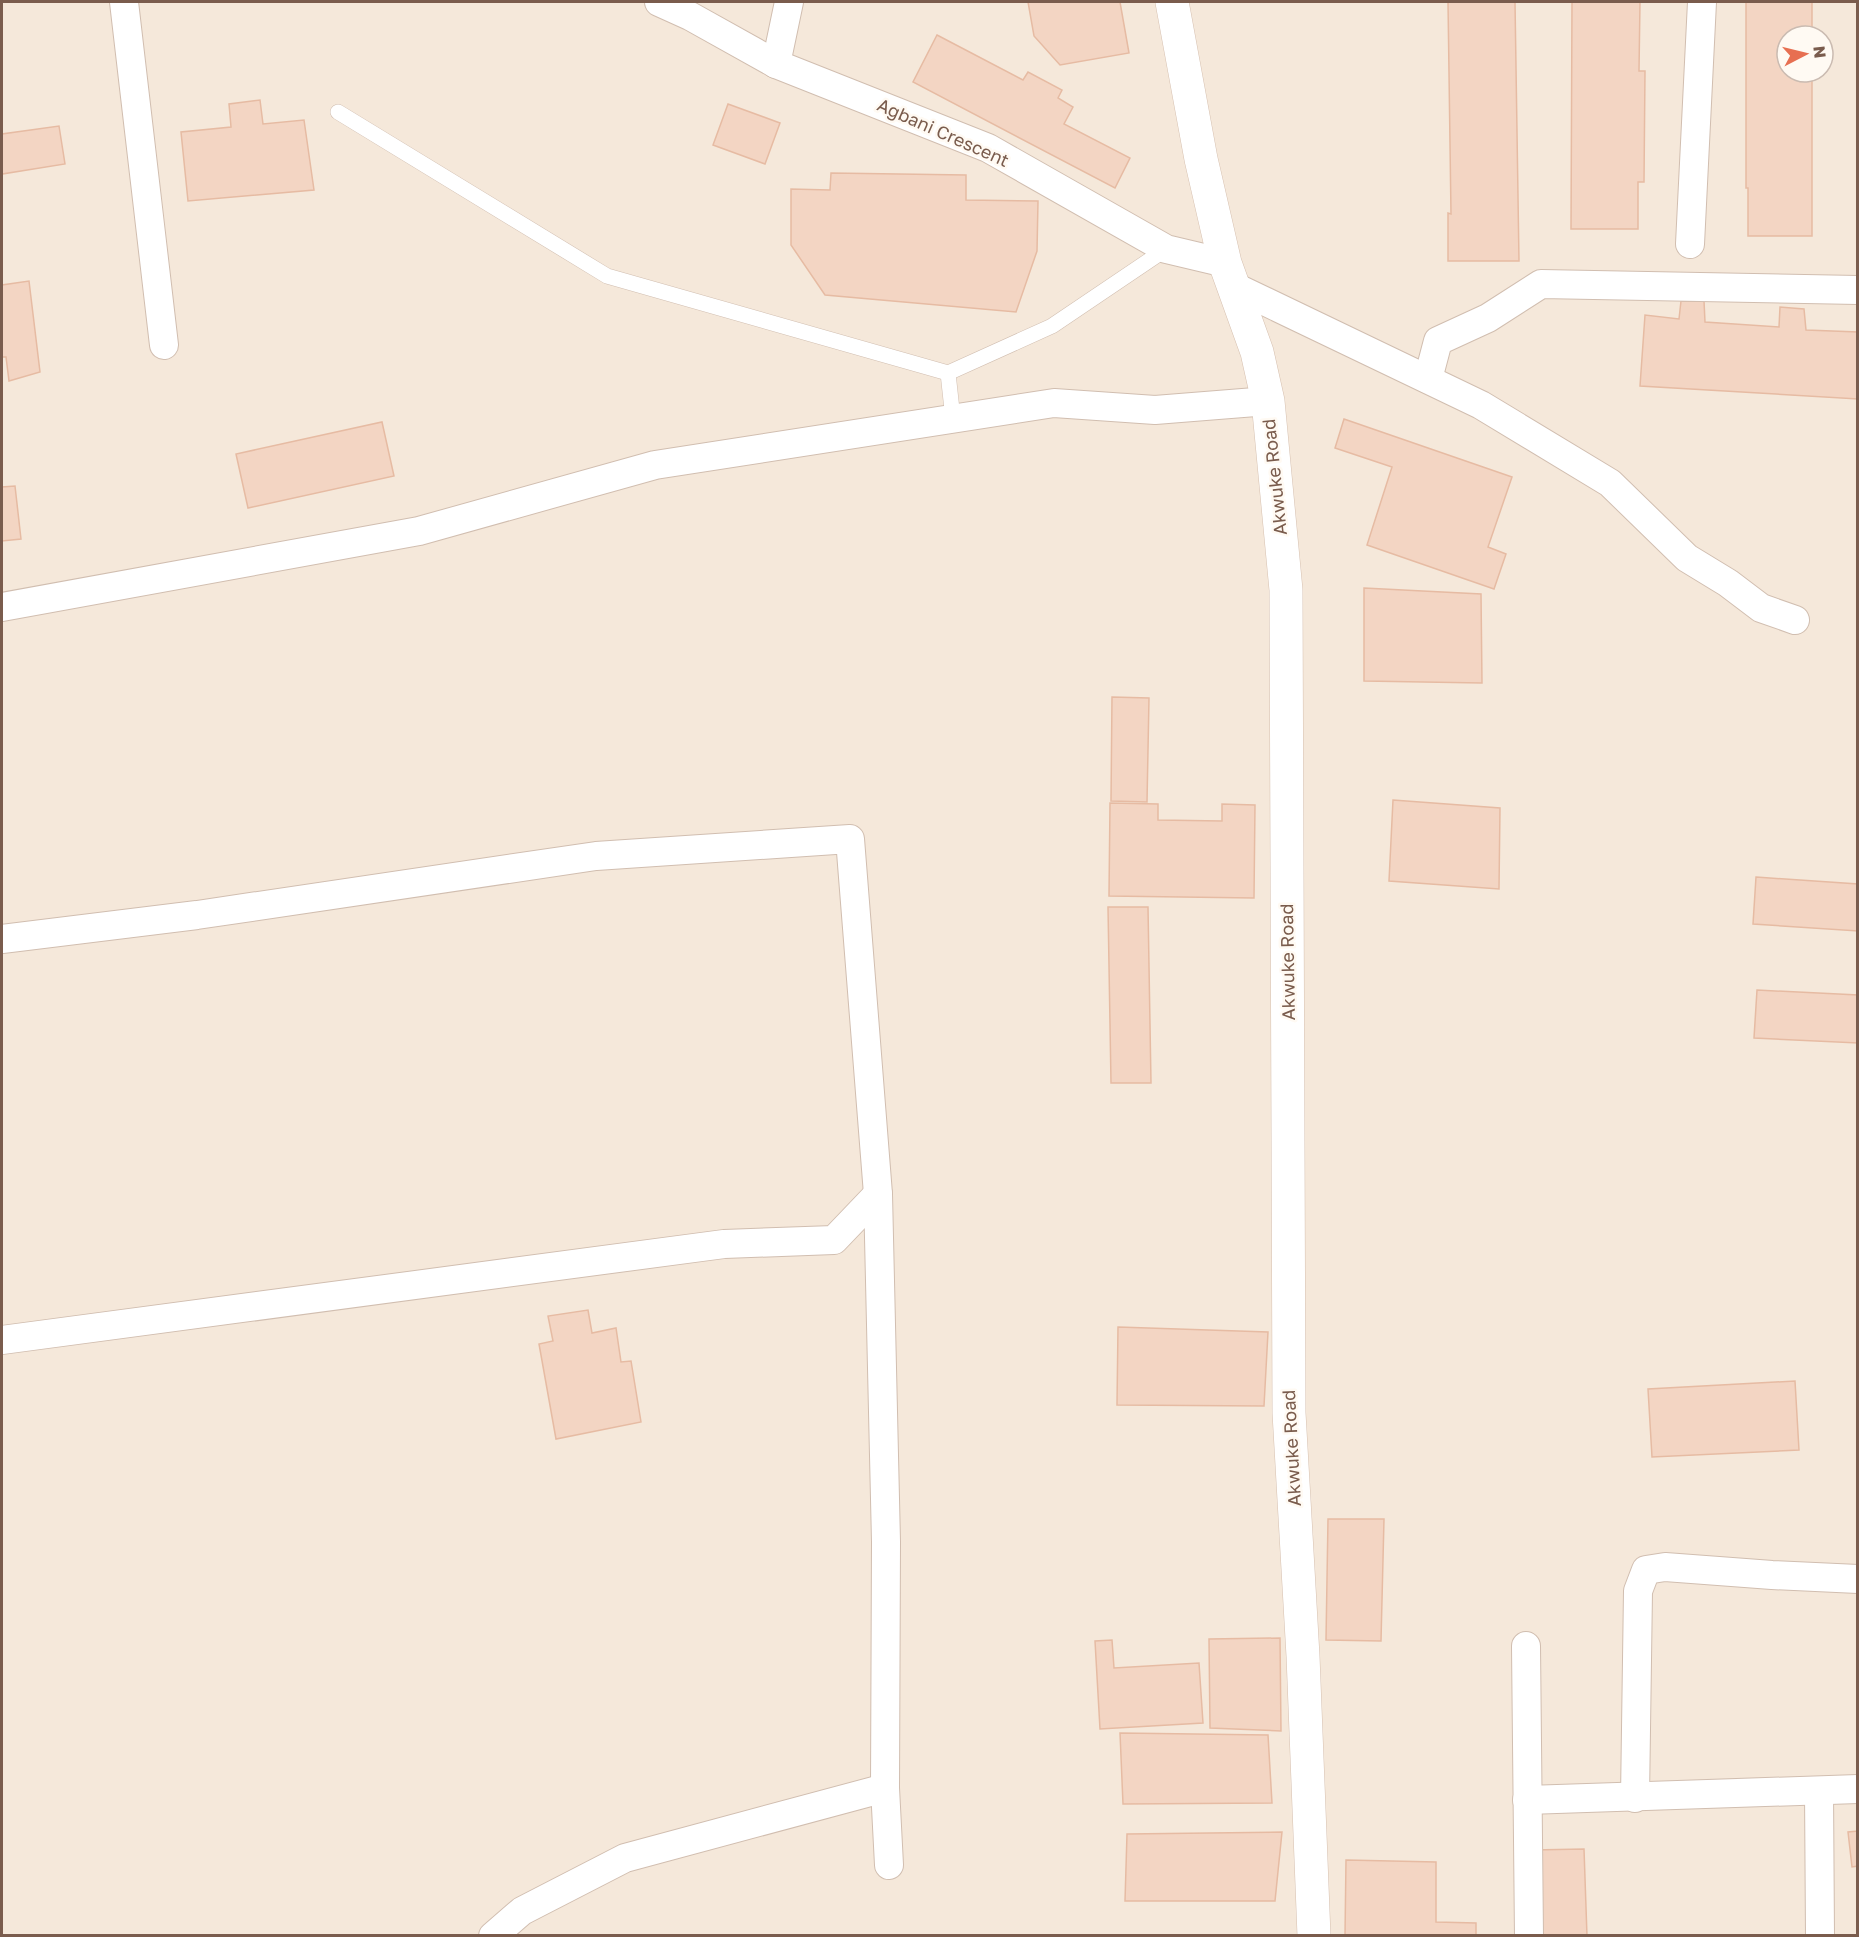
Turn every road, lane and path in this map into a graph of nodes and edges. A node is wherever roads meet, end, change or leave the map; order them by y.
1 (124, 2) edge
2 (659, 2) edge
3 (789, 2) edge
4 (1172, 2) edge
5 (1702, 2) edge
6 (776, 64) junction
7 (338, 112) dead end
8 (1690, 244) dead end
9 (1166, 249) junction
10 (1229, 274) junction
11 (1857, 290) edge
12 (164, 345) dead end
13 (948, 373) junction
14 (1428, 379) junction
15 (1268, 401) junction
16 (953, 419) junction
17 (2, 607) edge
18 (1795, 620) dead end
19 (2, 939) edge
20 (878, 1194) junction
21 (2, 1340) edge
22 (1857, 1579) edge
23 (1526, 1646) dead end
24 (885, 1788) junction
25 (1857, 1789) edge
26 (1819, 1791) junction
27 (1635, 1798) junction
28 (1527, 1800) junction
29 (889, 1865) dead end
30 (493, 1935) edge
31 (1314, 1935) edge
32 (1529, 1935) edge
33 (1820, 1935) edge

1 - 12 street
2 - 6 street, Agbani Crescent
3 - 6 street
4 - 10 main road, Akwuke Road
5 - 8 street
6 - 9 street, Agbani Crescent
7 - 13 lane
9 - 10 street, Agbani Crescent
9 - 13 lane
10 - 14 street, Agbani Crescent
10 - 15 main road, Akwuke Road
11 - 14 street
13 - 16 lane
14 - 18 street, Agbani Crescent
15 - 16 street
15 - 31 main road, Akwuke Road
16 - 17 street
19 - 20 street
20 - 21 street
20 - 24 street
22 - 27 street
23 - 28 street
24 - 29 street
24 - 30 street
25 - 26 street
26 - 27 street
26 - 33 street
27 - 28 street
28 - 32 street

